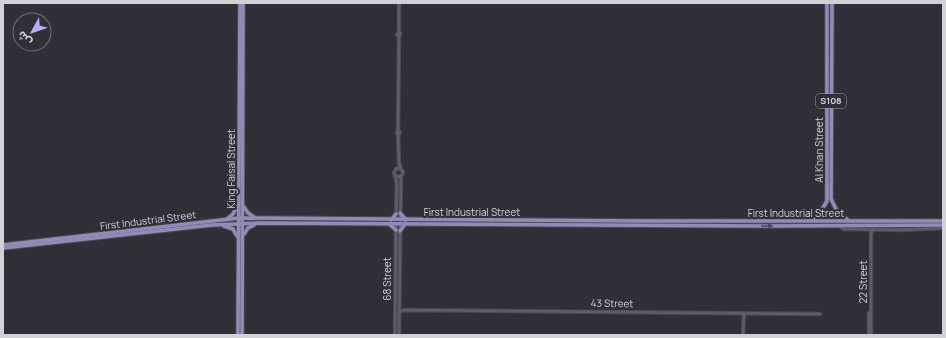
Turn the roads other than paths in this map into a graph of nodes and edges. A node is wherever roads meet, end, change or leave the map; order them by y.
1 (242, 3) edge
2 (399, 3) edge
3 (827, 3) edge
4 (832, 3) edge
5 (399, 163) junction
6 (396, 169) junction
7 (401, 169) junction
8 (396, 176) junction
9 (401, 176) junction
10 (829, 200) junction
11 (239, 202) junction
12 (243, 206) junction
13 (398, 214) junction
14 (896, 218) dead end
15 (915, 218) dead end
16 (226, 219) junction
17 (241, 221) junction
18 (261, 221) junction
19 (806, 221) junction
20 (850, 221) junction
21 (892, 221) junction
22 (922, 221) junction
23 (943, 221) edge
24 (395, 222) junction
25 (406, 222) junction
26 (212, 225) junction
27 (221, 225) junction
28 (943, 225) edge
29 (869, 228) junction
30 (943, 228) edge
31 (398, 231) junction
32 (238, 238) junction
33 (243, 241) junction
34 (3, 245) edge
35 (3, 248) edge
36 (399, 307) junction
37 (404, 310) junction
38 (399, 312) junction
39 (744, 313) junction
40 (820, 314) dead end
41 (238, 320) junction
42 (242, 329) junction
43 (238, 335) edge
44 (242, 335) edge
45 (395, 335) edge
46 (399, 335) edge
47 (743, 335) edge
48 (870, 335) edge

1 - 11 main road, King Faisal Street
1 - 12 main road, King Faisal Street
2 - 5 street
3 - 10 main road, Al Khan Street / S108
4 - 10 main road, Al Khan Street / S108
5 - 6 street
5 - 7 street
6 - 7 street
6 - 8 street
7 - 9 street
8 - 9 street
8 - 13 street
9 - 13 street
10 - 19 main road
10 - 20 main road
11 - 16 main road
11 - 17 main road, King Faisal Street
12 - 17 main road, King Faisal Street
12 - 18 main road
13 - 24 main road
13 - 24 street, 68 Street
13 - 25 main road
14 - 21 main road
15 - 22 main road
16 - 17 main road, First Industrial Street
16 - 34 main road, First Industrial Street
17 - 18 main road, First Industrial Street
17 - 26 main road
17 - 27 main road, First Industrial Street
17 - 32 main road, King Faisal Street
17 - 33 main road, King Faisal Street
18 - 24 main road, First Industrial Street
18 - 33 main road
19 - 20 main road, First Industrial Street
19 - 25 main road, First Industrial Street
20 - 21 main road, First Industrial Street
21 - 22 main road, First Industrial Street
22 - 23 main road, First Industrial Street
24 - 25 main road, First Industrial Street
24 - 31 street, 68 Street
24 - 31 main road
25 -> 29 main road, First Industrial Street
25 - 31 main road
26 - 27 main road, First Industrial Street
26 - 35 main road, First Industrial Street
27 - 32 main road
28 - 29 main road, First Industrial Street
29 - 30 street
29 - 48 street, 22 Street
31 - 36 street, 68 Street
31 - 45 street, 68 Street
32 - 41 main road, King Faisal Street
33 - 42 main road, King Faisal Street
36 - 37 street
36 - 38 street, 68 Street
37 - 38 street, 43 Street
37 - 39 street, 43 Street
38 - 46 street, 68 Street
39 - 40 street, 43 Street
39 - 47 street
41 - 42 main road
41 - 43 main road, King Faisal Street
42 - 44 main road, King Faisal Street

